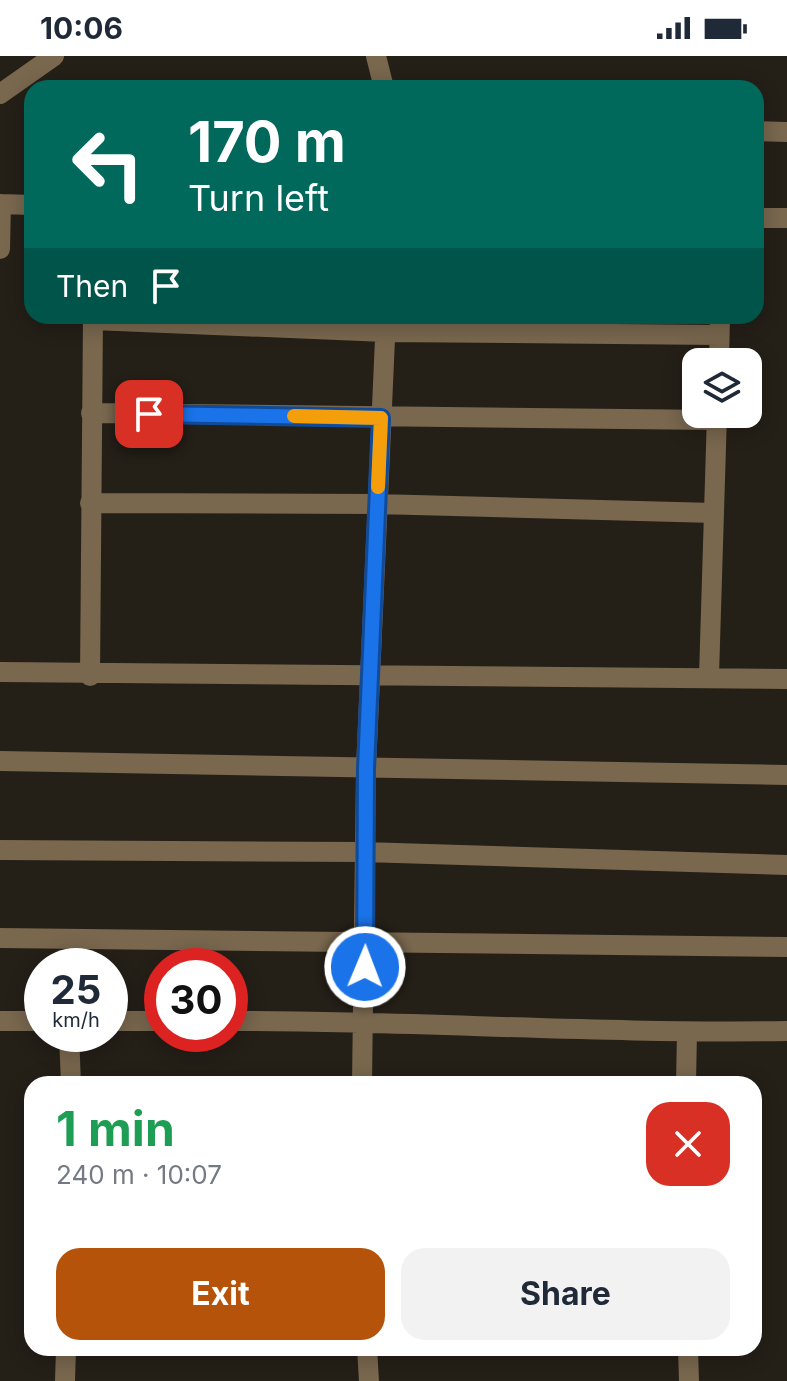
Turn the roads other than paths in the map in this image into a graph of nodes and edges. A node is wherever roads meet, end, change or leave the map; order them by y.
1 (54, 56) edge
2 (376, 56) edge
3 (382, 80) edge
4 (0, 94) edge
5 (764, 131) edge
6 (787, 132) edge
7 (0, 204) edge
8 (24, 205) edge
9 (764, 218) edge
10 (787, 218) edge
11 (0, 249) edge
12 (93, 324) edge
13 (386, 324) edge
14 (720, 326) edge
15 (719, 348) edge
16 (91, 413) junction
17 (682, 417) edge
18 (381, 418) junction
19 (717, 428) edge
20 (90, 503) junction
21 (377, 504) junction
22 (714, 513) junction
23 (0, 672) edge
24 (90, 676) junction
25 (370, 676) junction
26 (709, 676) junction
27 (787, 679) edge
28 (0, 761) edge
29 (366, 769) junction
30 (787, 775) edge
31 (0, 850) edge
32 (364, 852) junction
33 (787, 865) edge
34 (0, 938) edge
35 (366, 941) junction
36 (787, 947) edge
37 (0, 1021) edge
38 (24, 1021) edge
39 (248, 1021) edge
40 (364, 1021) junction
41 (787, 1031) edge
42 (687, 1032) junction
43 (70, 1052) edge
44 (71, 1076) edge
45 (362, 1076) edge
46 (686, 1076) edge
47 (66, 1356) edge
48 (367, 1356) edge
49 (688, 1356) edge
50 (65, 1381) edge
51 (369, 1381) edge
52 (689, 1381) edge

1 - 4 street
2 - 3 street
5 - 6 street
7 - 8 street
7 - 11 street
9 - 10 street
12 - 16 street
13 - 14 street
13 - 18 street
14 - 15 street
16 - 18 street
16 - 20 street
17 - 18 street
18 - 21 street
19 - 22 street
20 - 21 street
20 - 24 street
21 - 22 street
21 - 25 street
22 - 26 street
23 - 24 street
24 - 25 street
25 - 26 street
25 - 29 street
26 - 27 street
28 - 29 street
29 - 30 street
29 - 32 street
31 - 32 street
32 - 33 street
32 - 35 street
34 - 35 street
35 - 36 street
35 - 40 street
37 - 38 street
39 - 40 street
40 - 42 street
40 - 45 street
41 - 42 street
42 - 46 street
43 - 44 street
47 - 50 street
48 - 51 street
49 - 52 street

